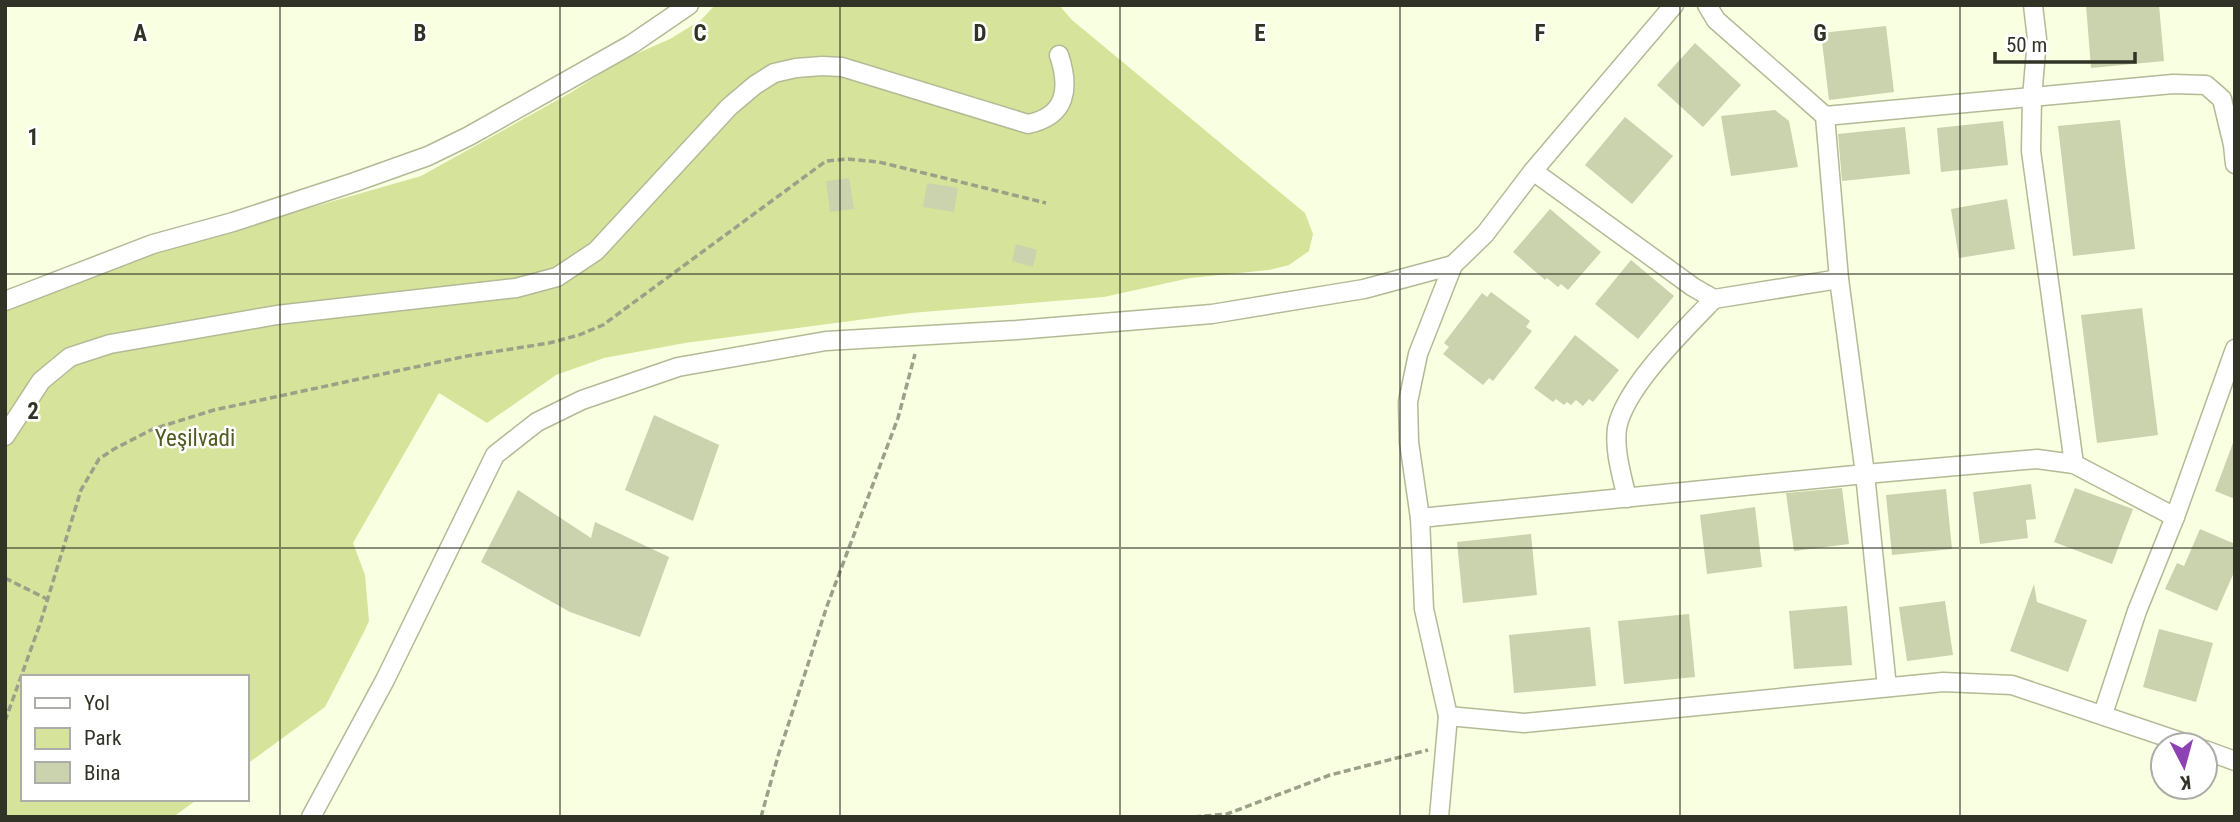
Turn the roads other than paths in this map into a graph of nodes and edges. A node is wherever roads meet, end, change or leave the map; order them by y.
1 (689, 5) edge
2 (1674, 5) edge
3 (1707, 5) edge
4 (2033, 5) edge
5 (1059, 55) dead end
6 (2032, 98) junction
7 (1825, 116) junction
8 (2235, 164) edge
9 (1533, 171) junction
10 (1453, 265) junction
11 (1839, 279) junction
12 (1714, 299) junction
13 (5, 301) edge
14 (2235, 349) edge
15 (5, 436) edge
16 (2074, 464) junction
17 (1865, 474) junction
18 (1627, 498) junction
19 (2175, 517) junction
20 (1420, 518) junction
21 (1887, 687) junction
22 (2103, 714) junction
23 (1448, 716) junction
24 (2151, 731) edge
25 (311, 817) edge
26 (1439, 817) edge

1 - 13 street
2 - 9 street
3 - 7 street
4 - 6 street
5 - 15 street
6 - 7 street
6 - 8 street
6 - 16 street
7 - 11 street
9 - 10 street
9 - 12 street
10 - 20 street
10 - 25 street
11 - 12 street
11 - 17 street
12 - 18 street
14 - 19 street
16 - 17 street
16 - 19 street
17 - 18 street
17 - 21 street
18 - 20 street
19 - 22 street
20 - 23 street
21 - 22 street
21 - 23 street
22 - 24 street
23 - 26 street

